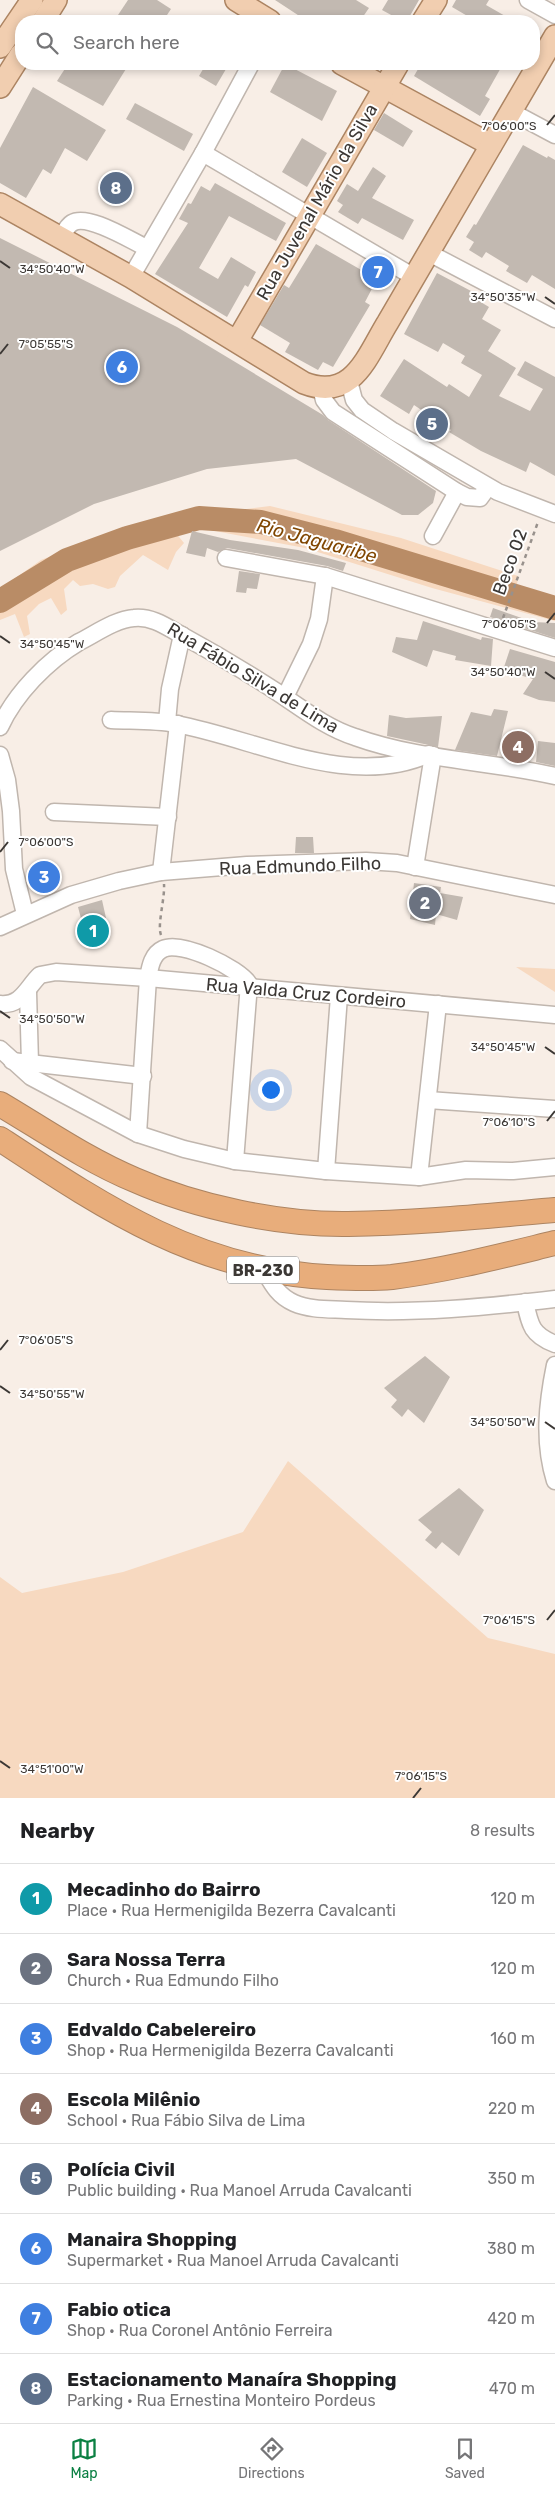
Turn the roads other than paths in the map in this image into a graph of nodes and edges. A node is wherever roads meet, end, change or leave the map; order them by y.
1 (32, 0) edge
2 (56, 0) edge
3 (236, 0) edge
4 (436, 0) edge
5 (528, 0) edge
6 (22, 15) edge
7 (46, 15) edge
8 (260, 15) edge
9 (427, 15) edge
10 (555, 15) edge
11 (15, 25) edge
12 (555, 36) edge
13 (0, 47) edge
14 (540, 61) edge
15 (15, 63) edge
16 (248, 70) edge
17 (352, 70) edge
18 (394, 70) edge
19 (535, 70) edge
20 (0, 87) edge
21 (383, 88) junction
22 (510, 111) junction
23 (555, 135) edge
24 (491, 145) junction
25 (203, 153) junction
26 (0, 204) edge
27 (309, 216) junction
28 (61, 238) junction
29 (147, 248) junction
30 (429, 252) junction
31 (131, 277) junction
32 (414, 277) junction
33 (555, 319) edge
34 (237, 341) junction
35 (349, 381) junction
36 (321, 388) junction
37 (488, 487) junction
38 (457, 492) junction
39 (548, 513) edge
40 (433, 536) dead end
41 (226, 558) dead end
42 (325, 576) junction
43 (182, 635) junction
44 (555, 648) edge
45 (284, 697) junction
46 (112, 720) dead end
47 (173, 723) junction
48 (0, 727) edge
49 (431, 754) junction
50 (0, 756) edge
51 (555, 776) edge
52 (54, 812) dead end
53 (168, 817) junction
54 (415, 867) junction
55 (162, 872) junction
56 (555, 895) edge
57 (25, 914) junction
58 (0, 927) edge
59 (148, 978) junction
60 (250, 989) junction
61 (28, 992) junction
62 (339, 996) junction
63 (0, 1004) edge
64 (438, 1004) junction
65 (555, 1015) edge
66 (0, 1048) edge
67 (12, 1061) junction
68 (30, 1063) junction
69 (143, 1076) junction
70 (428, 1100) junction
71 (0, 1104) edge
72 (555, 1109) edge
73 (138, 1134) junction
74 (0, 1139) edge
75 (235, 1161) junction
76 (555, 1167) edge
77 (326, 1171) junction
78 (419, 1177) junction
79 (555, 1210) edge
80 (555, 1243) edge
81 (264, 1270) junction
82 (555, 1299) edge
83 (525, 1302) junction
84 (555, 1344) edge
85 (555, 1365) edge
86 (555, 1481) edge

1 - 6 main road
2 - 7 main road
3 - 8 main road
4 - 9 main road
5 - 10 street
11 - 13 main road
12 - 14 main road
15 - 20 main road
16 - 25 street
17 - 21 main road
18 - 21 main road, Rua Juvenal Mário da Silva
19 - 22 main road
21 - 24 main road
21 - 27 main road, Rua Juvenal Mário da Silva
22 - 23 street
22 - 24 main road
24 - 30 main road
25 - 27 street
25 - 29 street
26 - 28 main road
27 - 32 street
27 - 34 main road, Rua Juvenal Mário da Silva
28 - 29 street
28 - 31 main road
29 - 31 street
30 - 32 main road
30 - 33 street
31 - 34 main road
32 - 35 main road
34 - 36 main road
35 - 36 main road
35 - 37 street
36 - 38 street
37 - 38 street
37 - 39 street
38 - 40 street
41 - 42 street
42 - 44 street
42 - 45 street
43 - 45 street, Rua Fábio Silva de Lima
43 - 47 street
43 - 48 street, Rua Fábio Silva de Lima
45 - 49 street, Rua Fábio Silva de Lima
46 - 47 street, Rua Fábio Silva de Lima
47 - 49 street, Rua Fábio Silva de Lima
47 - 53 street
49 - 51 street, Rua Fábio Silva de Lima
49 - 54 street
50 - 57 street
52 - 53 street
53 - 55 street
54 - 55 street, Rua Edmundo Filho
54 - 56 street, Rua Edmundo Filho
55 - 57 street, Rua Edmundo Filho
57 - 58 street, Rua Edmundo Filho
59 - 60 street, Rua Valda Cruz Cordeiro
59 - 60 street
59 - 61 street, Rua Valda Cruz Cordeiro
59 - 69 street
60 - 62 street, Rua Valda Cruz Cordeiro
60 - 75 street
61 - 63 street
61 - 68 street
62 - 64 street, Rua Valda Cruz Cordeiro
62 - 77 street
64 - 65 street, Rua Valda Cruz Cordeiro
64 - 70 street
66 - 67 street
67 - 68 street
67 - 73 street
68 - 69 street
69 - 73 street
70 - 72 street
70 - 78 street
71 - 79 highway
73 - 75 street
74 - 81 highway, BR-230
75 - 77 street
76 - 78 street
77 - 78 street
80 - 81 highway, BR-230
81 - 83 street
82 - 83 street
83 - 84 street
85 - 86 street

